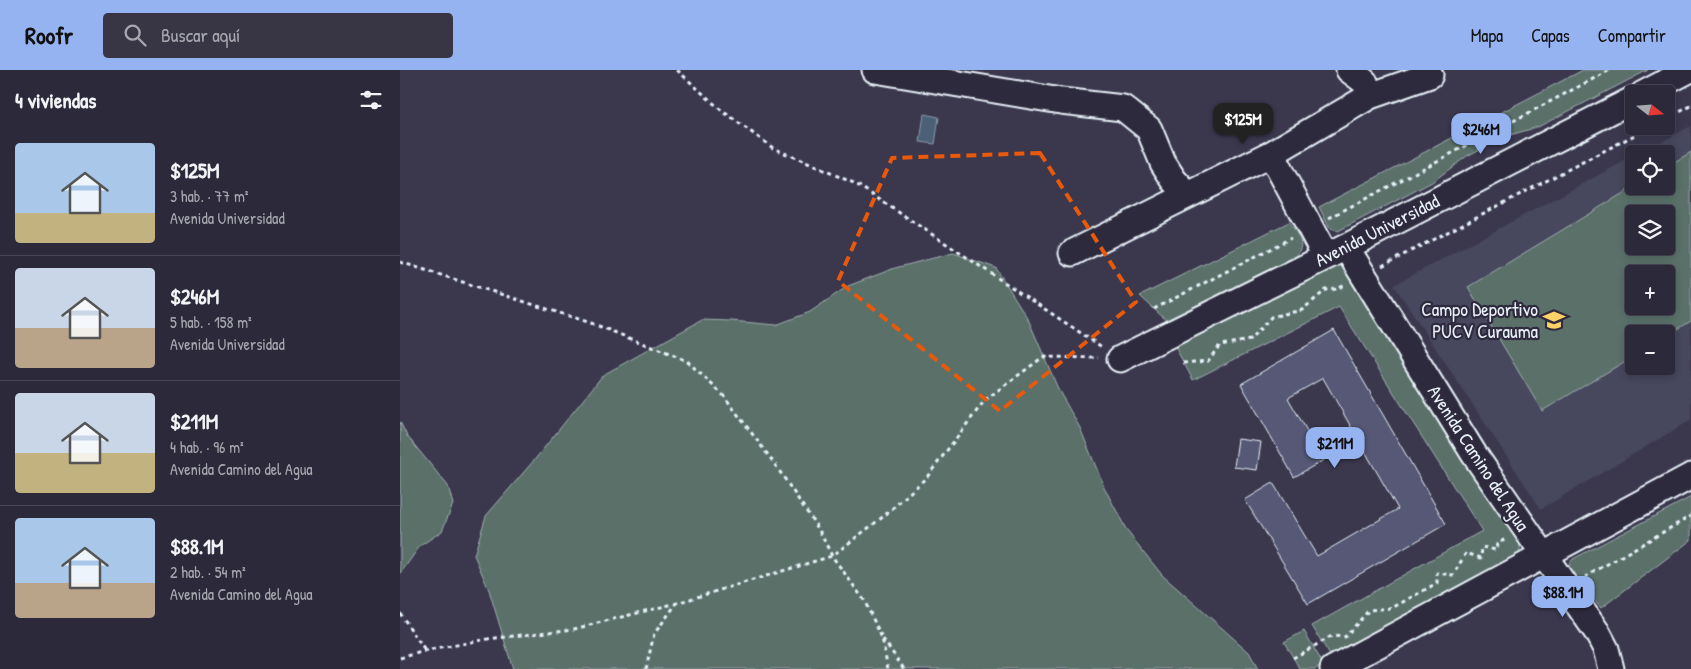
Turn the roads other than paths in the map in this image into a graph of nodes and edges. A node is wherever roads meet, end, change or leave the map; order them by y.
1 (875, 70) edge
2 (1349, 70) edge
3 (1689, 70) edge
4 (1430, 75) dead end
5 (1660, 85) edge
6 (1370, 96) junction
7 (1625, 104) edge
8 (1271, 154) junction
9 (1188, 196) junction
10 (1336, 252) junction
11 (1072, 253) dead end
12 (1120, 359) road end
13 (1691, 476) edge
14 (1543, 555) junction
15 (1332, 669) edge
16 (1611, 669) edge

1 - 9 street
2 - 6 street
3 - 5 street
4 - 6 street
6 - 8 street
7 - 10 street, Avenida Universidad
8 - 9 street
8 - 10 street, Avenida Camino del Agua
9 - 11 street
10 - 12 street, Avenida Universidad
10 - 14 street, Avenida Camino del Agua
13 - 14 street
14 - 15 street
14 - 16 street, Avenida Camino del Agua

